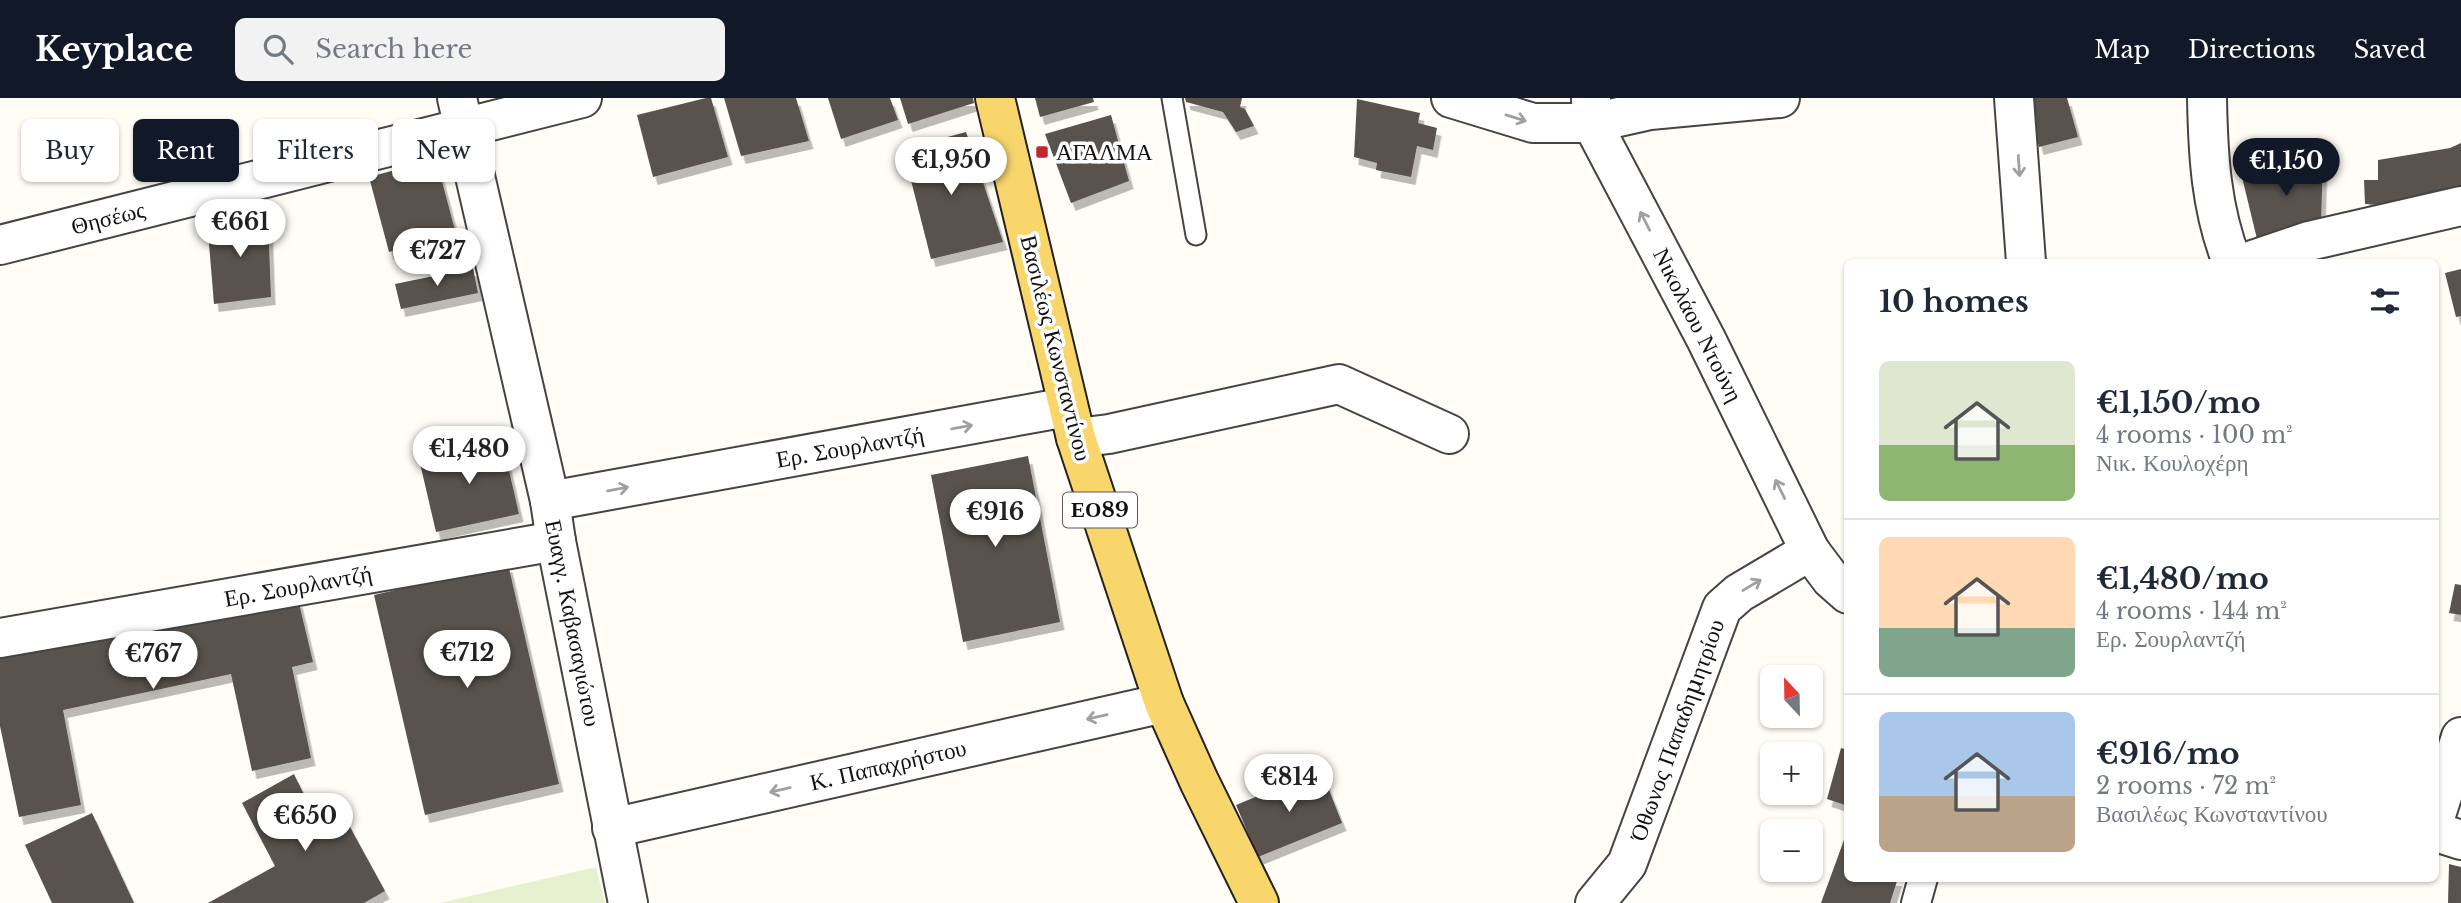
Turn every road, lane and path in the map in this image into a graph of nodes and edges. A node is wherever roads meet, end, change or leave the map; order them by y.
1 (582, 98) edge
2 (995, 98) edge
3 (1172, 98) edge
4 (1451, 98) edge
5 (1780, 98) edge
6 (2014, 98) edge
7 (2207, 98) edge
8 (1592, 111) edge
9 (460, 113) edge
10 (2461, 206) edge
11 (1196, 235) dead end
12 (0, 245) edge
13 (2025, 259) edge
14 (2231, 259) edge
15 (2256, 259) edge
16 (1072, 422) junction
17 (1449, 434) dead end
18 (550, 501) junction
19 (555, 541) junction
20 (1810, 551) junction
21 (1844, 591) edge
22 (0, 638) edge
23 (1164, 702) junction
24 (2461, 737) edge
25 (2439, 806) edge
26 (612, 828) junction
27 (2439, 833) edge
28 (2461, 840) edge
29 (628, 903) edge
30 (1259, 903) edge
31 (1595, 903) edge

1 - 9 street, Θησέως
2 - 16 main road, Βασιλέως Κωνσταντίνου / ΕΟ89
3 - 11 lane
4 -> 8 street
5 - 8 street
6 -> 13 street
7 - 14 street
20 -> 8 street, Νικολάου Ντούνη
9 - 12 street, Θησέως
9 - 18 street, Ευαγγ. Καβασαγιώτου
10 - 15 street
16 - 17 street, Ερ. Σουρλαντζή
18 -> 16 street, Ερ. Σουρλαντζή
16 - 23 main road, Βασιλέως Κωνσταντίνου / ΕΟ89
18 - 19 street, Ευαγγ. Καβασαγιώτου
19 - 22 street, Ερ. Σουρλαντζή
19 - 26 street, Ευαγγ. Καβασαγιώτου
20 - 21 street, Νικολάου Ντούνη
31 -> 20 street, Όθωνος Παπαδημητρίου
23 -> 26 street, Κ. Παπαχρήστου
23 - 30 main road, Βασιλέως Κωνσταντίνου / ΕΟ89
24 - 25 street
26 - 29 street, Ευαγγ. Καβασαγιώτου
27 - 28 street

